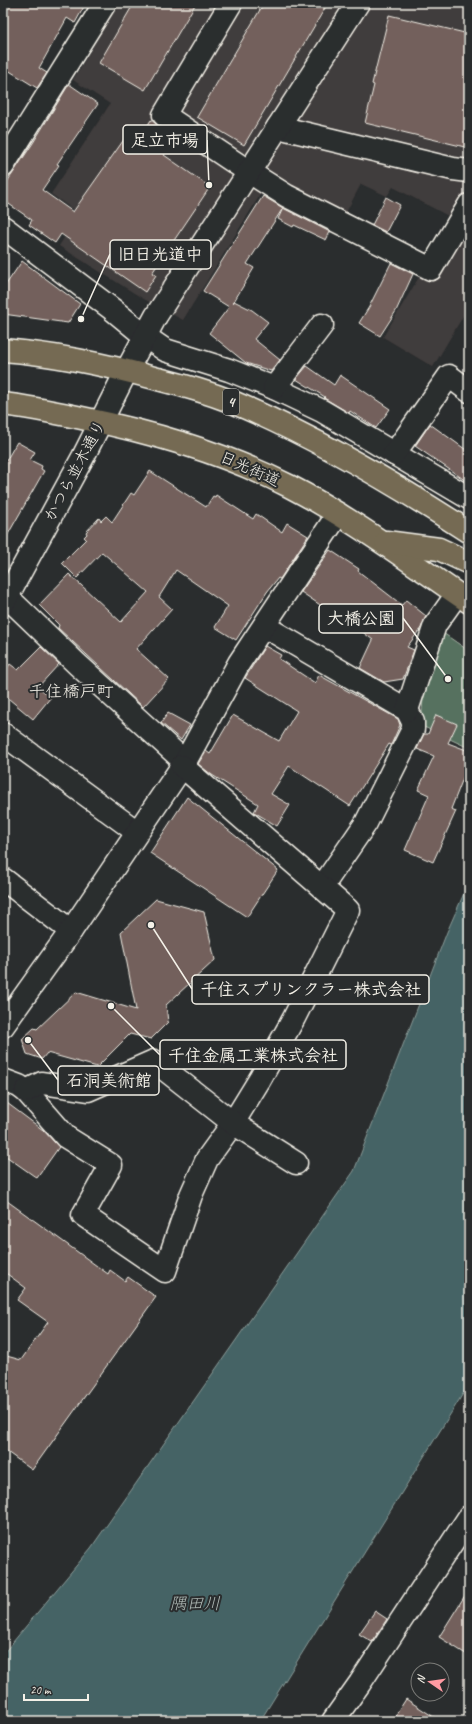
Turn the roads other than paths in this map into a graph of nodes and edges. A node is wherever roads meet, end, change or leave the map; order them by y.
1 (105, 3) edge
2 (231, 3) edge
3 (358, 3) edge
4 (278, 127) junction
5 (3, 166) edge
6 (469, 171) edge
7 (248, 172) junction
8 (469, 205) edge
9 (3, 227) edge
10 (322, 324) dead end
11 (146, 337) junction
12 (3, 350) edge
13 (127, 370) junction
14 (274, 388) junction
15 (469, 391) edge
16 (3, 404) edge
17 (100, 422) junction
18 (394, 454) junction
19 (469, 498) edge
20 (338, 514) junction
21 (469, 532) edge
22 (382, 542) junction
23 (469, 563) edge
24 (4, 598) edge
25 (463, 598) edge
26 (264, 626) junction
27 (407, 710) junction
28 (3, 734) edge
29 (184, 764) junction
30 (137, 832) junction
31 (3, 879) edge
32 (322, 887) junction
33 (71, 931) junction
34 (3, 1026) edge
35 (3, 1080) edge
36 (26, 1091) junction
37 (233, 1123) junction
38 (296, 1163) dead end
39 (469, 1517) edge
40 (333, 1721) edge

1 - 5 street
2 - 7 street
3 - 4 street, かつら並木通り
4 - 6 street
4 - 7 street, かつら並木通り
7 - 8 street
7 - 11 street, かつら並木通り
9 - 11 street
10 - 14 street
11 - 13 street, かつら並木通り
11 - 14 street
12 - 13 highway, 4
13 - 17 street, かつら並木通り
13 - 21 highway, 4
14 - 18 street
15 - 18 street
16 - 17 highway, 日光街道
17 - 20 highway, 日光街道
17 - 24 street, かつら並木通り
18 - 19 street
20 - 22 highway, 日光街道
20 - 26 street
22 - 23 highway
22 - 25 highway, 日光街道
24 - 29 street
25 - 27 street
26 - 27 street
26 - 29 street
27 - 32 street
28 - 30 street
29 - 30 street
29 - 32 street
30 - 33 street
31 - 33 street
32 - 37 street
33 - 34 street
35 - 36 street
36 - 37 street
36 - 37 street
37 - 38 street
39 - 40 street

